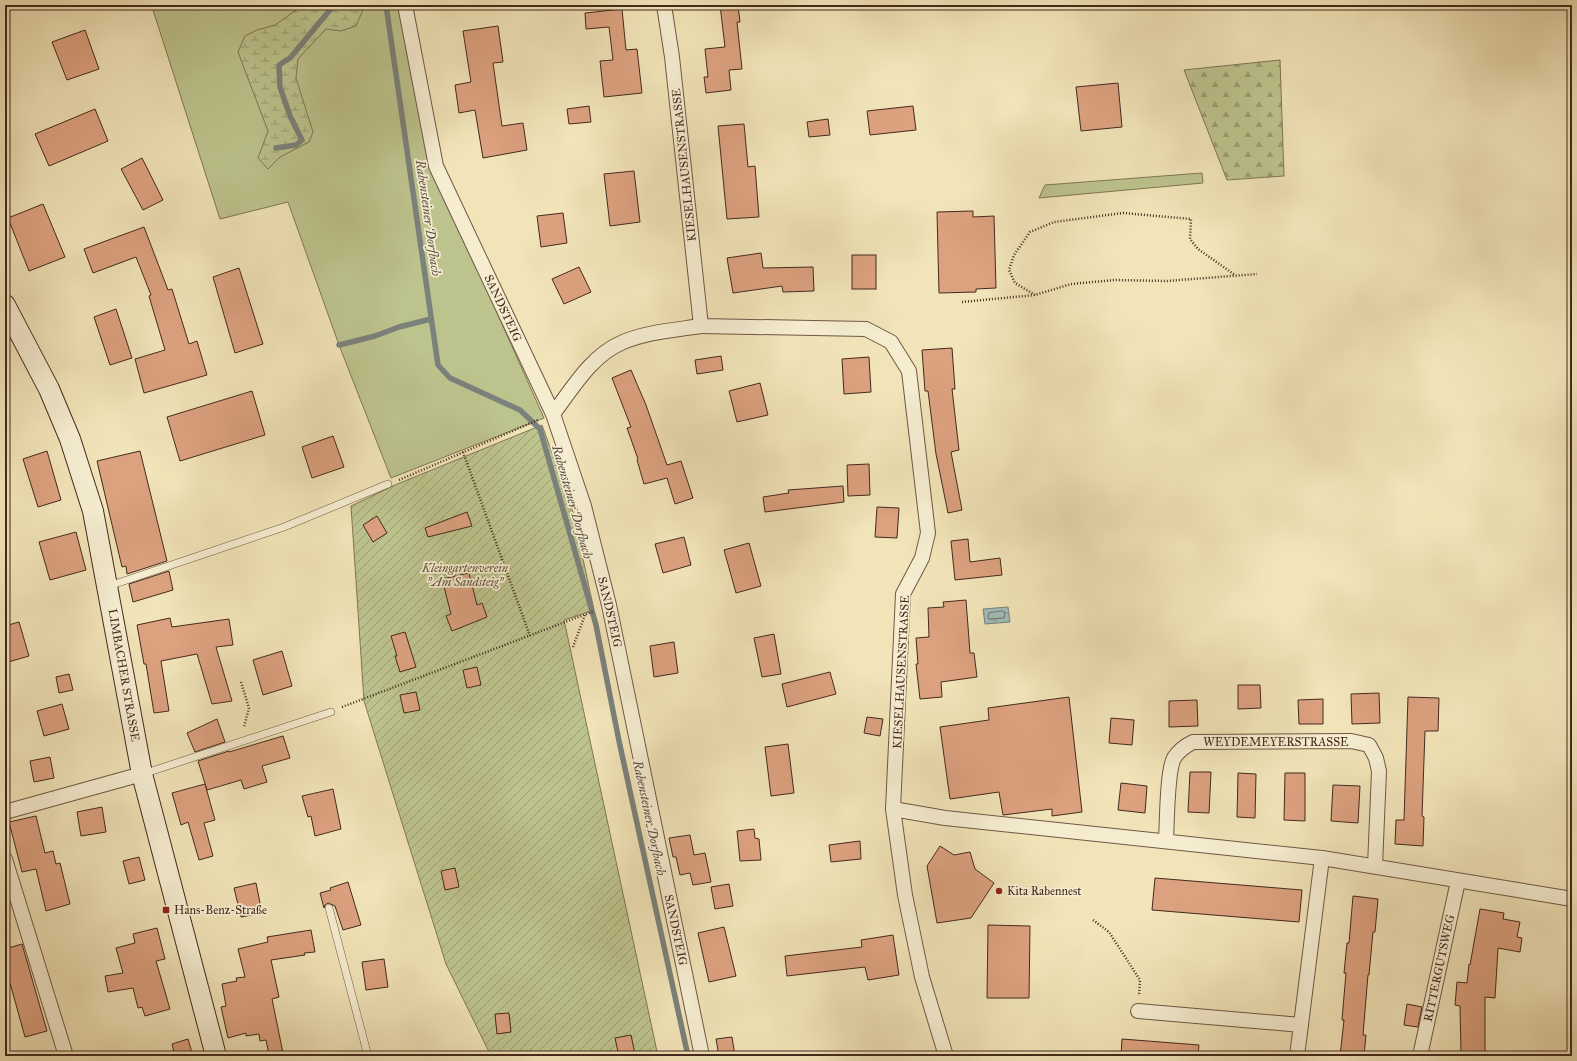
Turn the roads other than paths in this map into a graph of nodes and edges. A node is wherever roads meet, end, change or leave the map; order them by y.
1 (405, 5) edge
2 (664, 5) edge
3 (5, 305) edge
4 (702, 326) junction
5 (549, 416) junction
6 (388, 484) road end
7 (108, 587) junction
8 (331, 712) road end
9 (142, 774) junction
10 (893, 810) junction
11 (5, 812) edge
12 (1166, 841) junction
13 (1322, 858) junction
14 (5, 859) edge
15 (1375, 866) junction
16 (1458, 881) junction
17 (1572, 899) edge
18 (329, 908) dead end
19 (1138, 1011) road end
20 (1301, 1025) junction
21 (66, 1056) edge
22 (216, 1056) edge
23 (368, 1056) edge
24 (702, 1056) edge
25 (946, 1056) edge
26 (1297, 1056) edge
27 (1420, 1056) edge

1 - 5 street, SANDSTEIG
2 - 4 street, KIESELHAUSENSTRASSE
3 - 7 street, LIMBACHER STRASSE
4 - 5 street, KIESELHAUSENSTRASSE
4 - 10 street, KIESELHAUSENSTRASSE
5 - 24 street, SANDSTEIG
6 - 7 lane
7 - 9 street, LIMBACHER STRASSE
8 - 9 lane
9 - 11 street
9 - 22 street, LIMBACHER STRASSE
10 - 12 street
10 - 25 street, KIESELHAUSENSTRASSE
12 - 13 street
12 - 15 street, WEYDEMEYERSTRASSE
13 - 15 street
13 - 20 street
14 - 21 street
15 - 16 street
16 - 17 street
16 - 27 street, RITTERGUTSWEG
18 - 23 lane
19 - 20 street
20 - 26 street

